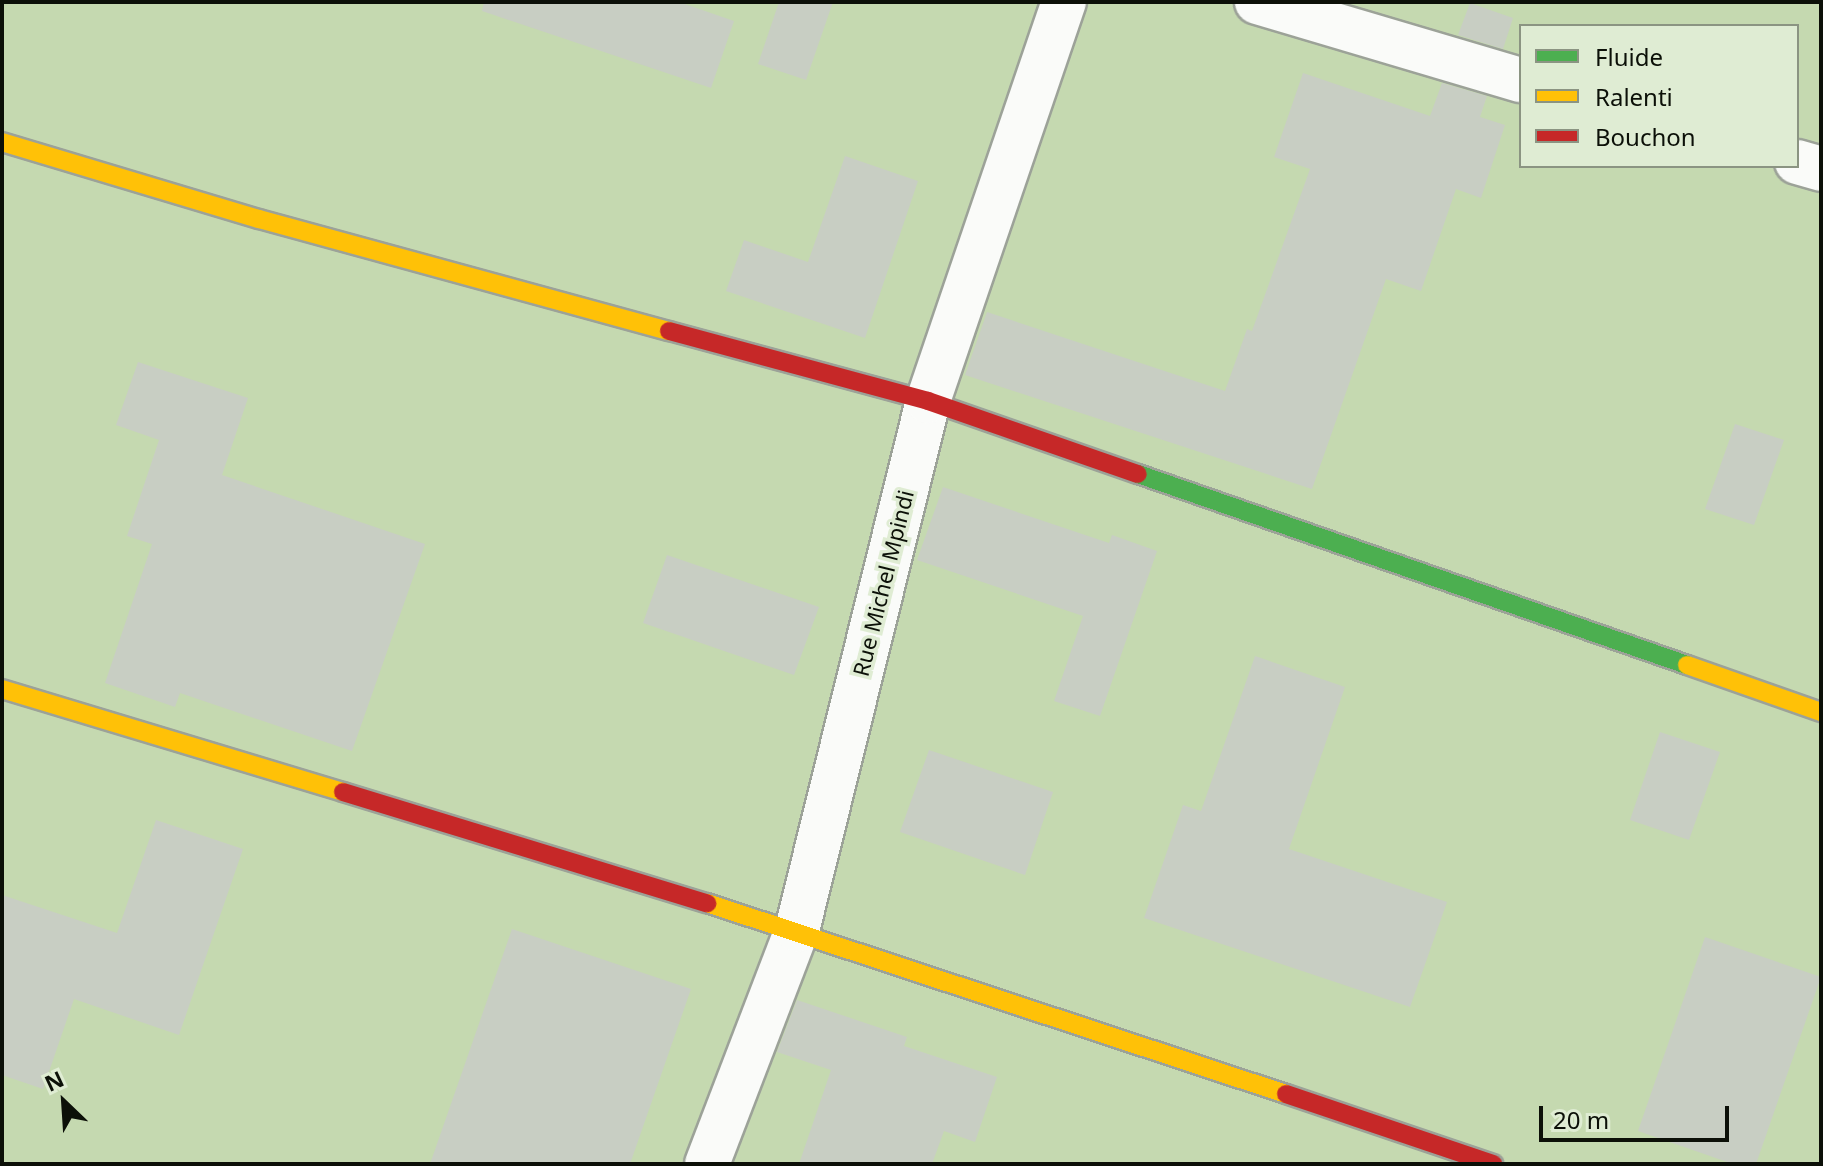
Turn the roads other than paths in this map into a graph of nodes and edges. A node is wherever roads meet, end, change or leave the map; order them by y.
1 (1064, 2) edge
2 (1257, 2) edge
3 (1519, 79) edge
4 (2, 142) edge
5 (1799, 163) edge
6 (1821, 169) edge
7 (928, 401) junction
8 (2, 689) edge
9 (1821, 712) edge
10 (797, 930) junction
11 (707, 1164) edge
12 (1493, 1164) edge

1 - 7 street, Rue Michel Mpindi
2 - 3 street
4 - 7 street
5 - 6 street
7 - 9 street
7 - 10 street, Rue Michel Mpindi
8 - 10 street
10 - 11 street, Rue Michel Mpindi
10 - 12 street

